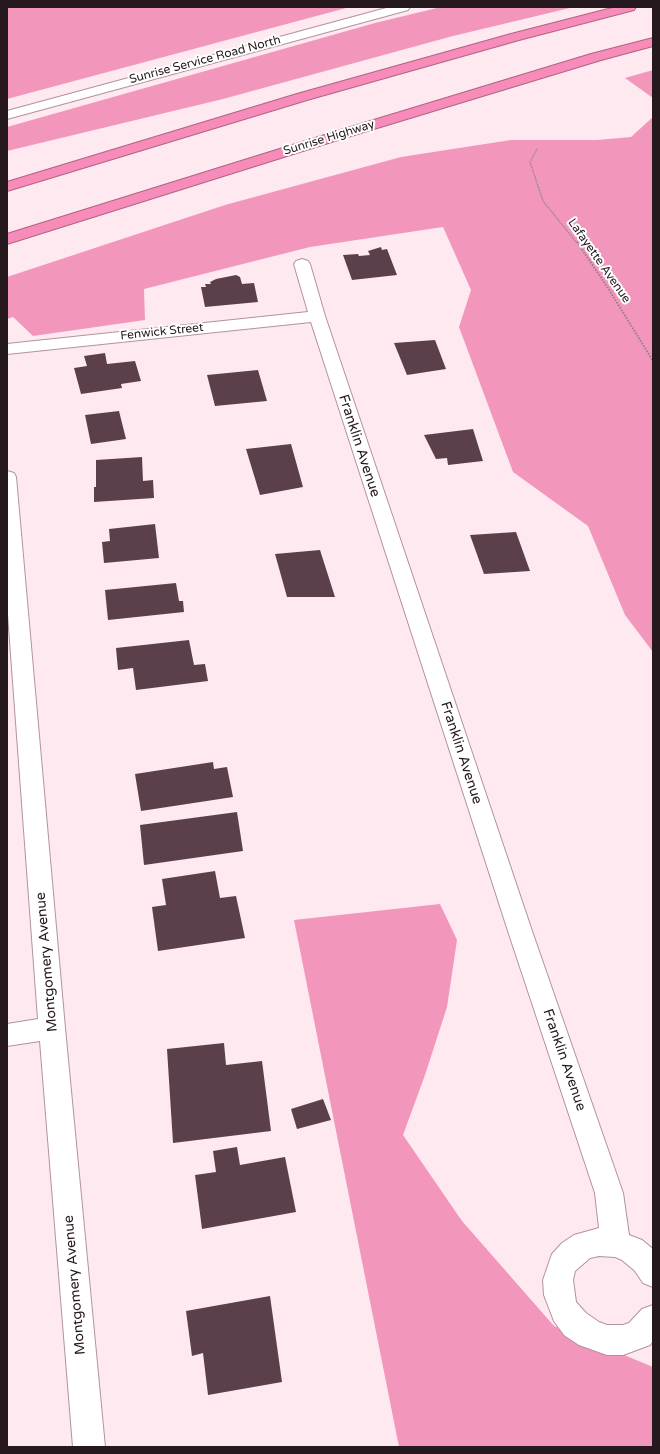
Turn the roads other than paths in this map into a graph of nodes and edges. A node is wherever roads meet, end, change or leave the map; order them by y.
1 (404, 7) edge
2 (630, 7) edge
3 (653, 42) edge
4 (7, 115) edge
5 (7, 187) edge
6 (7, 239) edge
7 (302, 264) dead end
8 (317, 316) junction
9 (7, 349) edge
10 (7, 476) edge
11 (52, 1028) junction
12 (7, 1035) edge
13 (616, 1243) junction
14 (653, 1273) edge
15 (653, 1320) edge
16 (89, 1447) edge

1 - 4 street, Sunrise Service Road North
2 - 5 highway
3 - 6 highway, Sunrise Highway
7 - 8 street, Franklin Avenue
8 - 9 street, Fenwick Street
8 - 13 street, Franklin Avenue
10 - 11 street, Montgomery Avenue
11 - 12 street
11 - 16 street, Montgomery Avenue
13 - 14 street
13 - 15 street

